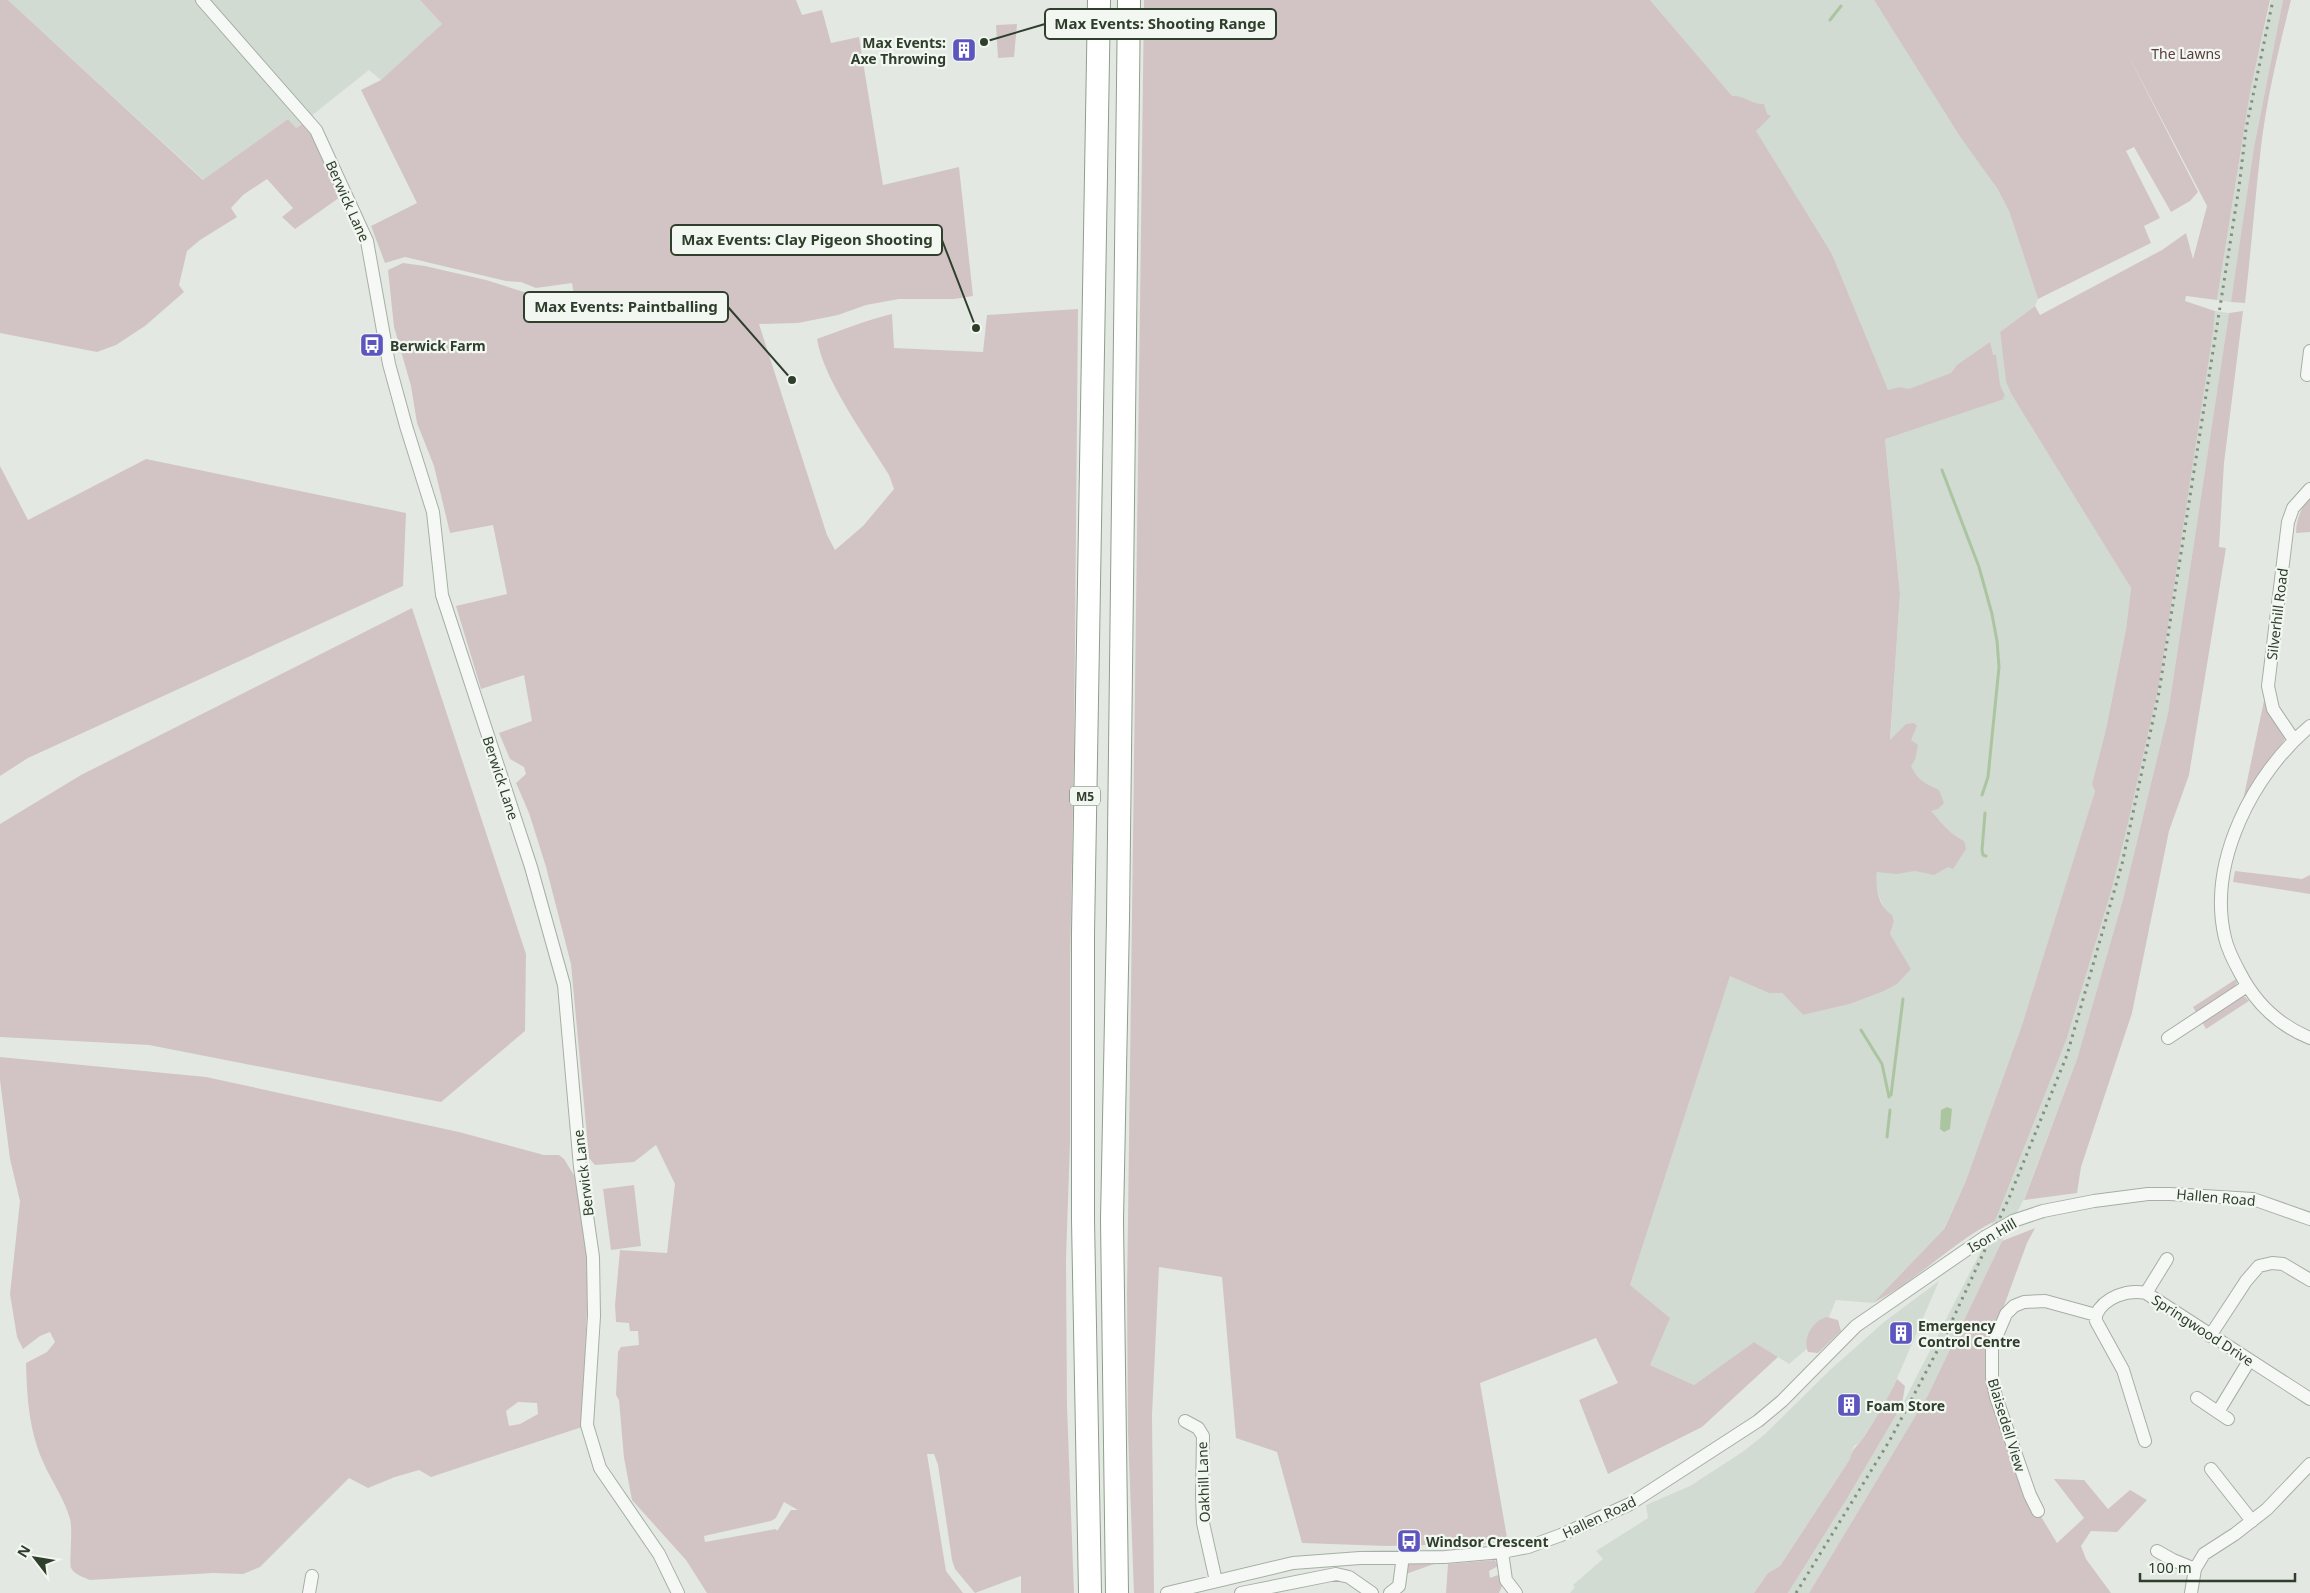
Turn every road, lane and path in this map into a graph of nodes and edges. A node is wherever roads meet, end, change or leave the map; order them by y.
1 (202, 0) edge
2 (1099, 0) edge
3 (1129, 0) edge
4 (2310, 351) edge
5 (2304, 378) edge
6 (2310, 489) edge
7 (2310, 726) edge
8 (2294, 740) junction
9 (2247, 986) junction
10 (2168, 1038) dead end
11 (2310, 1038) edge
12 (2148, 1194) joint
13 (2310, 1219) edge
14 (2167, 1260) dead end
15 (2310, 1280) edge
16 (2146, 1293) junction
17 (2096, 1315) junction
18 (1856, 1326) joint
19 (2210, 1336) junction
20 (2249, 1361) junction
21 (2196, 1398) dead end
22 (2310, 1399) edge
23 (1185, 1421) dead end
24 (2145, 1441) dead end
25 (2310, 1464) edge
26 (2211, 1469) dead end
27 (2038, 1511) dead end
28 (2252, 1521) junction
29 (2158, 1551) dead end
30 (1502, 1552) junction
31 (1403, 1556) junction
32 (2195, 1569) junction
33 (312, 1576) dead end
34 (1216, 1581) junction
35 (1256, 1591) edge
36 (309, 1593) edge
37 (678, 1593) edge
38 (1090, 1593) edge
39 (1117, 1593) edge
40 (1167, 1593) edge
41 (1241, 1593) edge
42 (1372, 1593) edge
43 (1390, 1593) edge
44 (1516, 1593) edge
45 (2191, 1593) edge

1 - 37 street, Berwick Lane
2 - 38 highway, M5
3 - 39 highway, M5
4 - 5 street
6 - 8 street, Silverhill Road
7 - 8 street
8 - 9 street
9 - 10 street
9 - 11 street
12 - 13 street, Hallen Road
12 - 18 street, Ison Hill, bridge
14 - 16 street
15 - 19 street
16 - 17 street, Springwood Drive
16 - 19 street, Springwood Drive
17 - 24 street
17 - 27 street, Blaisedell View
18 - 30 street, Hallen Road
19 - 20 street, Springwood Drive
20 - 21 street
20 - 22 street, Springwood Drive
23 - 34 street, Oakhill Lane
25 - 28 street
26 - 28 street
28 - 32 street
29 - 32 street
30 - 31 street, Hallen Road
30 - 44 street
31 - 34 street, Hallen Road
31 - 43 street
32 - 45 street
33 - 36 street
34 - 40 street, Hallen Road
35 - 41 street
35 - 42 street

